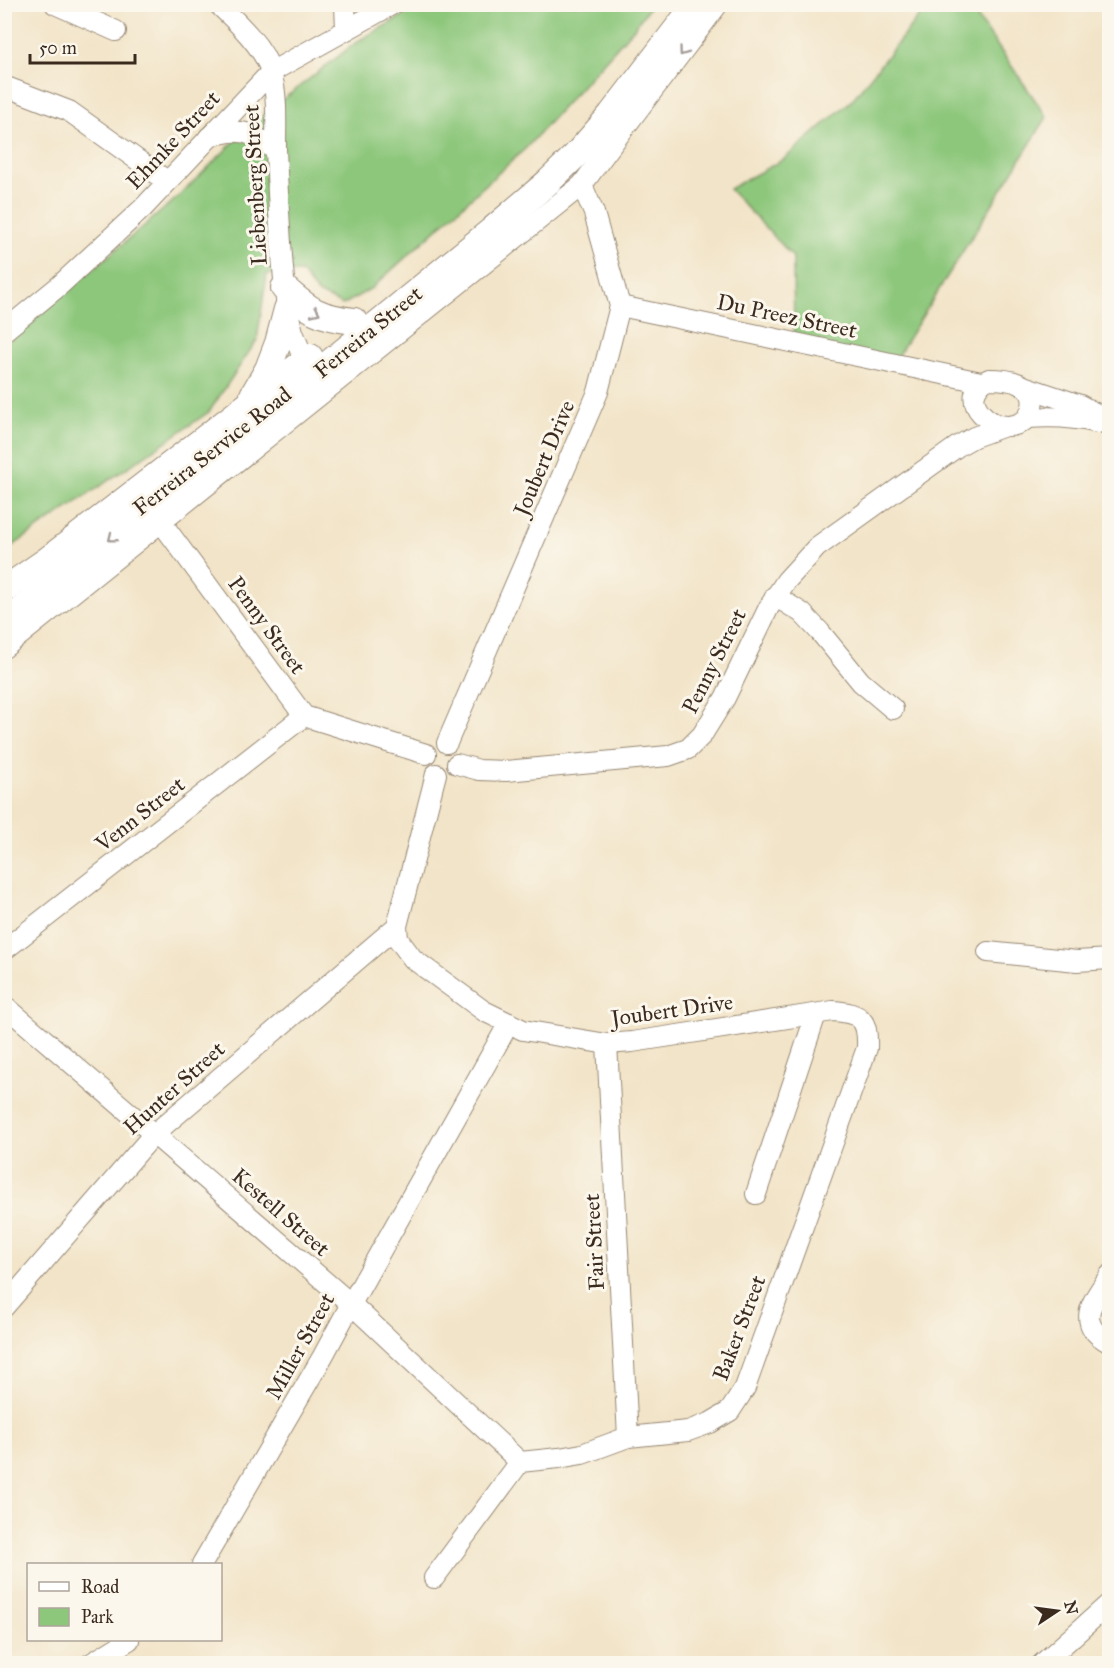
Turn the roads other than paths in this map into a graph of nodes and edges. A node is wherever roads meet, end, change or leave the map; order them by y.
1 (55, 4) edge
2 (218, 4) edge
3 (345, 4) edge
4 (393, 4) edge
5 (675, 4) edge
6 (696, 4) edge
7 (718, 4) edge
8 (346, 30) junction
9 (116, 31) dead end
10 (271, 72) junction
11 (4, 86) edge
12 (209, 137) junction
13 (276, 151) junction
14 (167, 181) junction
15 (582, 184) junction
16 (286, 298) junction
17 (620, 306) junction
18 (354, 321) junction
19 (4, 331) edge
20 (308, 370) junction
21 (1026, 387) junction
22 (978, 398) junction
23 (248, 403) junction
24 (1028, 418) junction
25 (1110, 424) edge
26 (1005, 426) junction
27 (958, 446) junction
28 (150, 506) junction
29 (4, 590) edge
30 (775, 596) junction
31 (4, 624) edge
32 (4, 648) edge
33 (893, 710) dead end
34 (304, 716) junction
35 (447, 742) junction
36 (426, 754) junction
37 (457, 764) junction
38 (436, 774) junction
39 (397, 926) junction
40 (4, 950) edge
41 (988, 952) dead end
42 (1110, 959) edge
43 (4, 1005) edge
44 (816, 1014) junction
45 (863, 1020) joint
46 (509, 1023) junction
47 (607, 1044) junction
48 (153, 1135) junction
49 (756, 1194) dead end
50 (1110, 1275) edge
51 (351, 1304) junction
52 (4, 1307) edge
53 (1110, 1343) edge
54 (628, 1437) junction
55 (520, 1462) junction
56 (203, 1563) edge
57 (434, 1578) dead end
58 (1110, 1603) edge
59 (127, 1641) edge
60 (90, 1664) edge
61 (1042, 1664) edge

1 - 9 street
2 - 10 street, Liebenberg Street
3 - 8 street
4 - 8 street, Ehmke Street
5 - 18 main road, Ferreira Street
6 - 20 main road, Ferreira Street
7 -> 15 street, Ferreira Service Road
8 - 10 street, Ehmke Street
10 - 12 street, Ehmke Street
10 - 13 street, Liebenberg Street
11 - 14 street
12 - 13 street
12 - 14 street, Ehmke Street
13 - 16 street, Liebenberg Street
14 - 19 street, Ehmke Street
15 - 17 street, Joubert Drive
15 - 28 street, Ferreira Service Road
16 -> 18 main road
16 - 20 street, Liebenberg Street
16 - 23 main road
17 - 22 street, Du Preez Street
17 - 35 street, Joubert Drive
18 - 20 main road, Ferreira Street
20 - 23 main road, Ferreira Street
20 - 28 main road, Ferreira Street
21 - 22 street
21 - 24 street
21 - 25 street
22 - 26 street
22 - 27 street, Penny Street
23 - 28 main road, Ferreira Street
24 - 25 street
24 - 26 street
26 - 27 street, Penny Street
27 - 30 street, Penny Street
28 - 29 main road, Ferreira Street
28 -> 31 main road, Ferreira Street
28 - 32 street, Ferreira Service Road
28 - 34 street, Penny Street
30 - 33 street
30 - 37 street, Penny Street
34 - 36 street
34 - 40 street, Venn Street
35 - 36 street
35 - 37 street
36 - 38 street
37 - 38 street
38 - 39 street
39 - 46 street, Joubert Drive
39 - 48 street, Hunter Street
41 - 42 street
43 - 48 street, Kestell Street
44 - 45 street, Joubert Drive
44 - 47 street, Joubert Drive
44 - 49 street
45 - 54 street, Baker Street
46 - 47 street, Joubert Drive
46 - 51 street, Miller Street
47 - 54 street, Fair Street
48 - 51 street, Kestell Street
48 - 52 street, Hunter Street
50 - 53 street
51 - 55 street, Kestell Street
51 - 56 street, Miller Street
54 - 55 street, Baker Street
55 - 57 street
58 - 61 street
59 - 60 street

